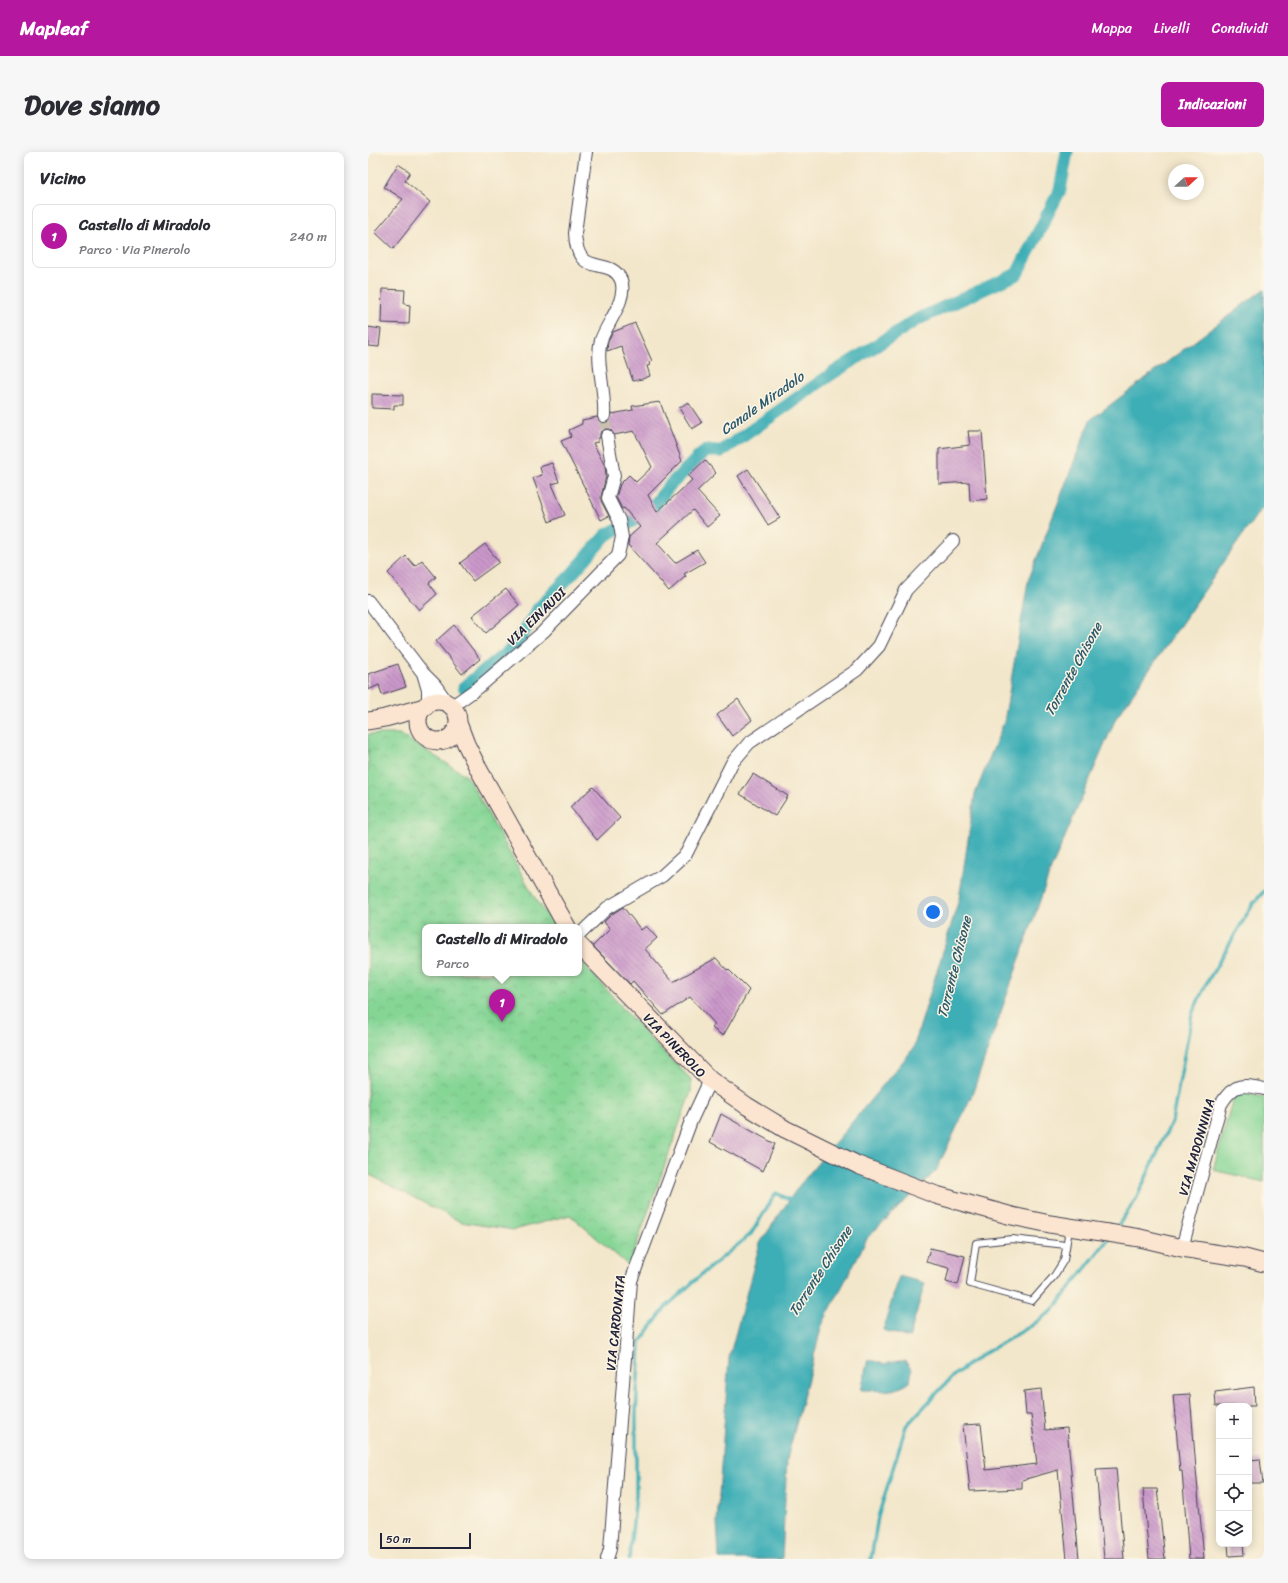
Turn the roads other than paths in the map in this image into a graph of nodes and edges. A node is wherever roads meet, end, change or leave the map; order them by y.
1 (586, 152) edge
2 (604, 416) tunnel mouth
3 (607, 436) tunnel mouth
4 (953, 541) dead end
5 (368, 601) edge
6 (423, 673) junction
7 (426, 705) junction
8 (450, 706) junction
9 (385, 718) junction
10 (368, 721) edge
11 (458, 723) junction
12 (420, 728) junction
13 (434, 741) junction
14 (479, 770) junction
15 (565, 924) edge
16 (582, 932) edge
17 (582, 947) edge
18 (710, 1080) junction
19 (1264, 1089) edge
20 (1077, 1228) junction
21 (1066, 1245) junction
22 (1182, 1248) junction
23 (1264, 1263) edge
24 (607, 1559) edge

1 - 2 street
3 - 8 street, VIA EINAUDI
4 - 16 street
5 - 6 street
6 - 7 street
6 - 8 street
7 - 8 street
7 - 9 street
7 - 12 street
8 - 11 street
9 - 10 street
9 - 12 street
11 - 13 street
11 - 14 street
12 - 13 street
13 - 14 street
14 - 15 street
17 - 18 street, VIA PINEROLO
18 - 20 street, VIA PINEROLO
18 - 24 street, VIA CARDONATA
19 - 22 street, VIA MADONNINA
20 - 21 lane
20 - 22 street, VIA PINEROLO
21 - 21 lane
22 - 23 street, VIA PINEROLO

